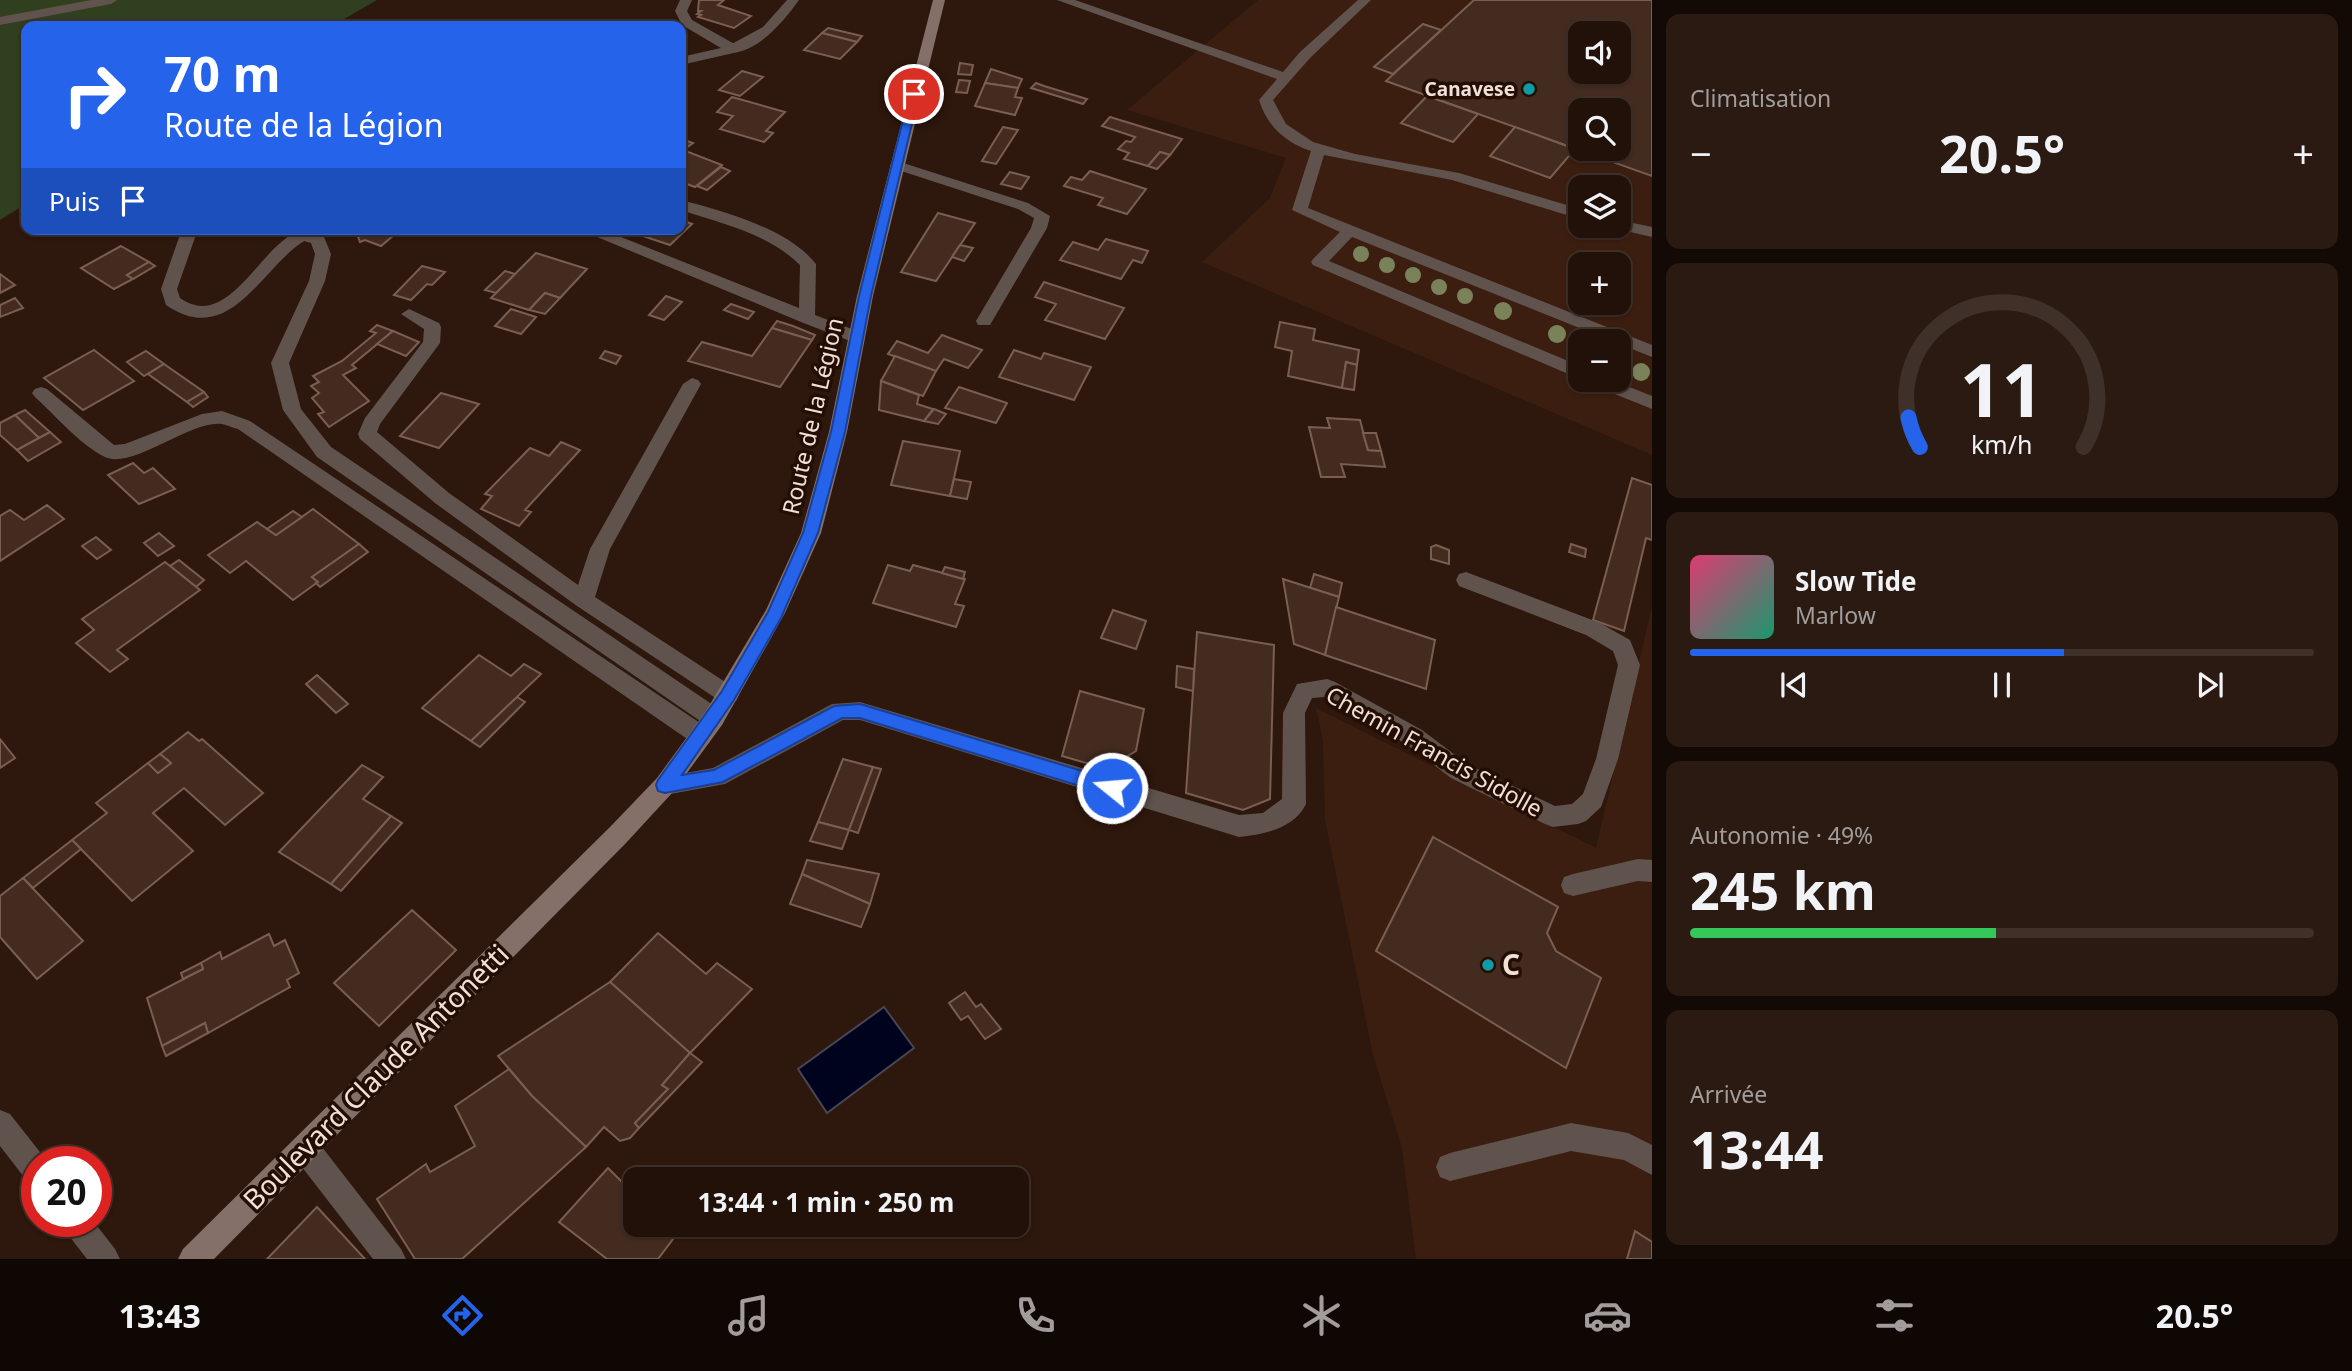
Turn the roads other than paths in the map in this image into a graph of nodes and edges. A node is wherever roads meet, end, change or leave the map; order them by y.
1 (111, 0) edge
2 (686, 0) edge
3 (793, 0) edge
4 (939, 0) edge
5 (1063, 0) edge
6 (1365, 0) edge
7 (0, 20) edge
8 (733, 49) junction
9 (686, 60) edge
10 (1285, 78) junction
11 (1319, 148) junction
12 (897, 165) junction
13 (686, 207) edge
14 (1568, 210) edge
15 (1631, 228) edge
16 (1350, 230) junction
17 (1652, 232) edge
18 (188, 235) edge
19 (602, 235) edge
20 (409, 314) dead end
21 (807, 318) junction
22 (984, 321) dead end
23 (856, 337) junction
24 (1652, 351) edge
25 (1568, 368) edge
26 (692, 384) dead end
27 (1625, 392) edge
28 (41, 393) dead end
29 (1652, 403) edge
30 (1466, 580) dead end
31 (584, 600) junction
32 (728, 695) junction
33 (714, 719) junction
34 (701, 736) junction
35 (665, 785) junction
36 (1652, 871) edge
37 (1573, 885) dead end
38 (558, 895) joint
39 (0, 1124) edge
40 (305, 1147) junction
41 (21, 1151) edge
42 (1652, 1161) edge
43 (1450, 1167) dead end
44 (88, 1237) edge
45 (105, 1259) edge
46 (193, 1259) edge
47 (391, 1259) edge

1 - 7 street
2 - 8 street
3 - 8 street
4 - 12 main road, Route de la Légion
5 - 10 street
6 - 10 street
8 - 9 street
10 - 11 street
11 - 14 street
11 - 16 street
12 - 22 street
12 - 23 main road, Route de la Légion
13 - 21 street
15 - 17 street
16 - 24 street
16 - 25 street
18 - 33 street
19 - 21 street
20 - 31 street
21 - 23 street
23 - 32 main road, Route de la Légion
26 - 31 street
27 - 29 street
28 - 34 street
30 - 35 street, Chemin Francis Sidolle
31 - 32 street
32 - 33 main road, Route de la Légion
33 - 34 main road, Route de la Légion
34 - 35 main road, Route de la Légion
35 - 38 main road, Route de la Légion
36 - 37 street
38 - 40 main road, Boulevard Claude Antonetti
39 - 41 street
40 - 46 main road, Boulevard Claude Antonetti
40 - 47 street
42 - 43 street
44 - 45 street

